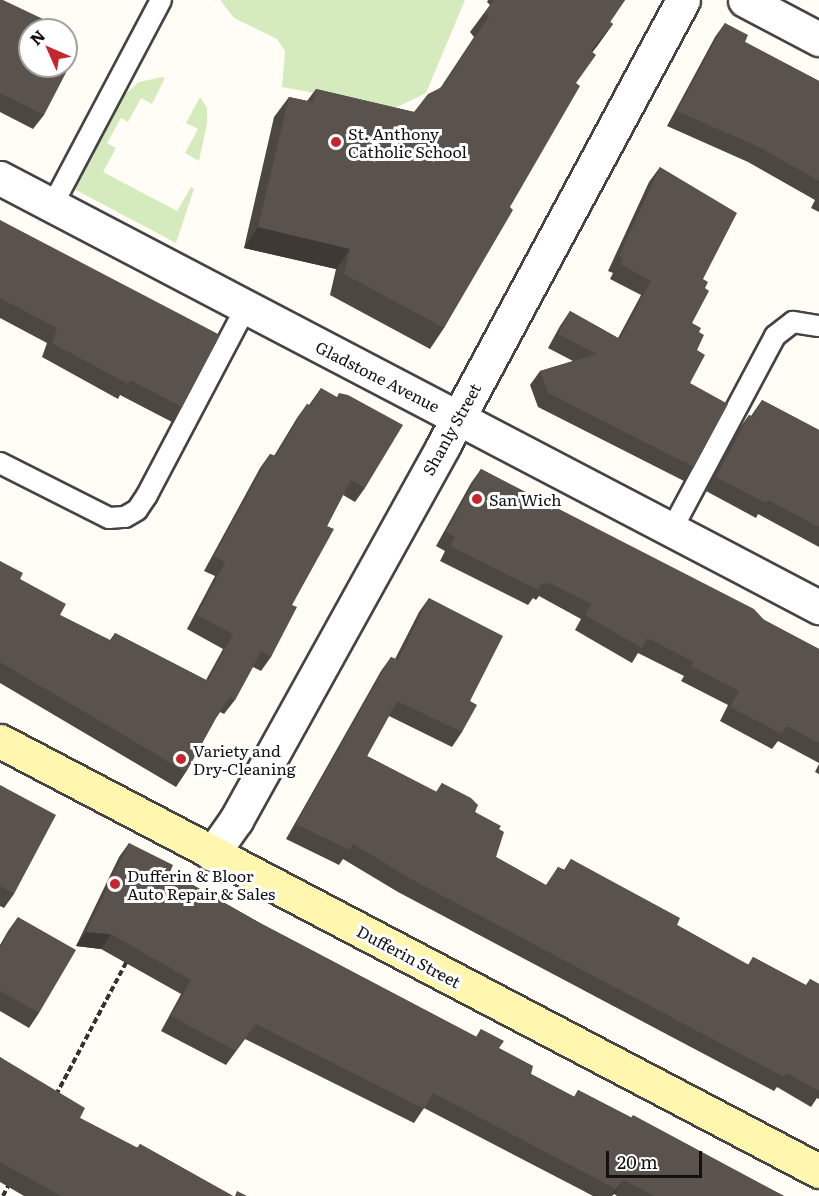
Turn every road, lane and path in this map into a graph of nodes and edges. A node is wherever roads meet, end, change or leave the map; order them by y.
1 (161, 0) edge
2 (683, 0) edge
3 (745, 0) edge
4 (819, 39) edge
5 (0, 178) edge
6 (52, 206) junction
7 (245, 309) junction
8 (819, 326) edge
9 (458, 418) junction
10 (0, 463) edge
11 (671, 531) junction
12 (819, 607) edge
13 (0, 741) edge
14 (212, 854) junction
15 (131, 952) edge
16 (52, 1102) edge
17 (819, 1171) edge
18 (14, 1175) edge
19 (3, 1196) edge

1 - 6 lane
2 - 9 street, Shanly Street
3 - 4 street
5 - 6 street, Gladstone Avenue
6 - 7 street, Gladstone Avenue
7 - 9 street, Gladstone Avenue
7 - 10 lane
8 - 11 lane
9 - 11 street, Gladstone Avenue
9 - 14 street, Shanly Street
11 - 12 street, Gladstone Avenue
13 - 14 main road, Dufferin Street
14 - 17 main road, Dufferin Street
15 - 16 path
18 - 19 path

